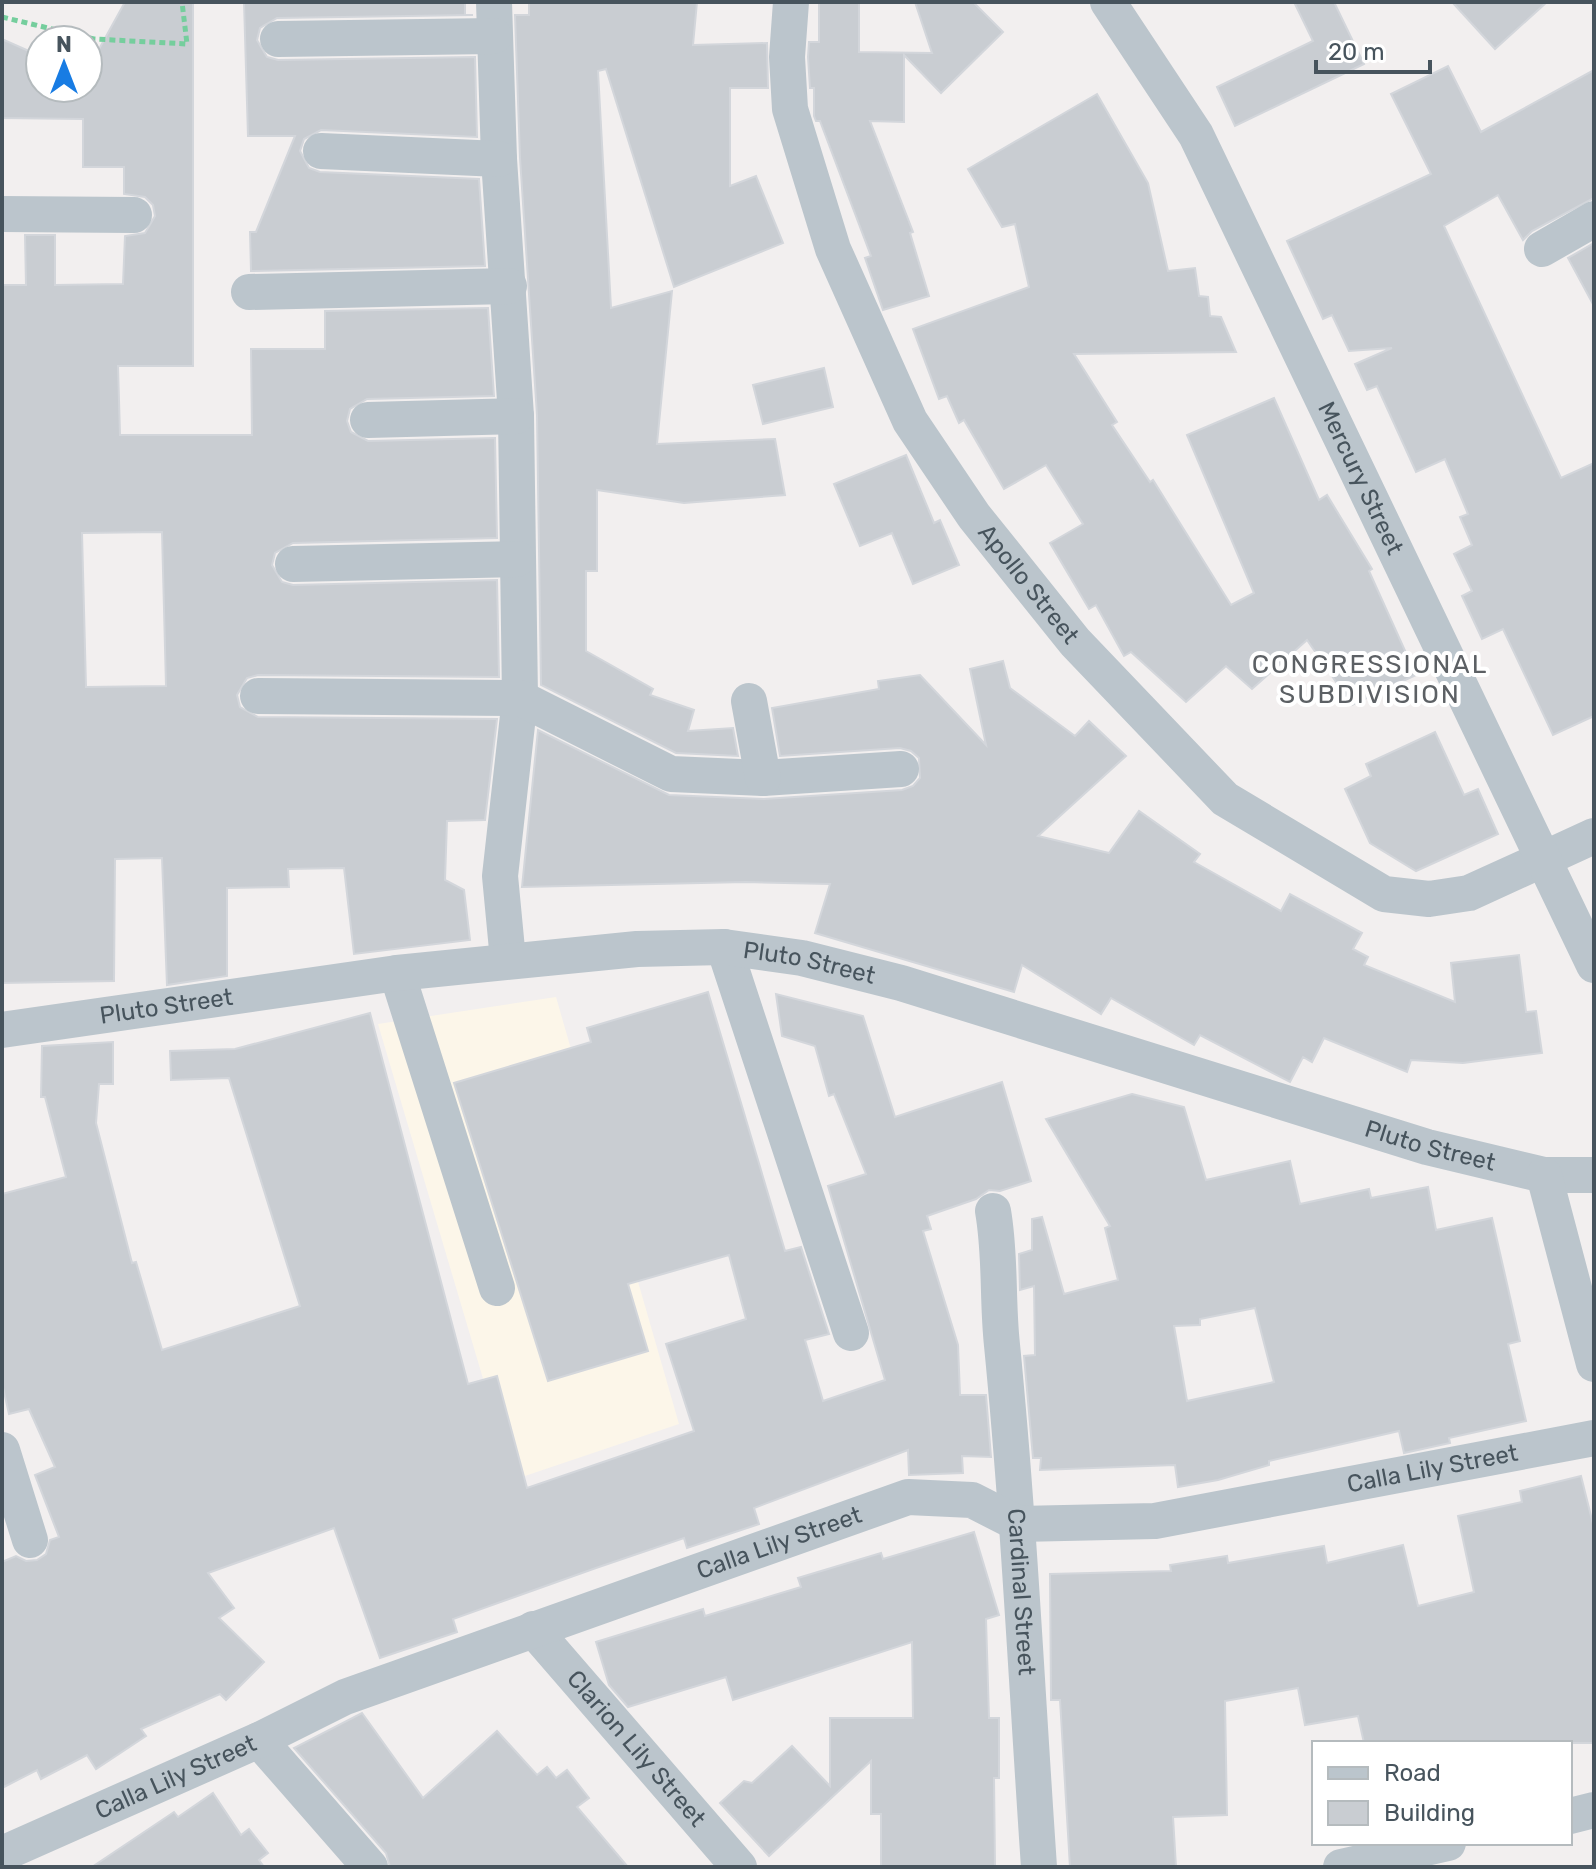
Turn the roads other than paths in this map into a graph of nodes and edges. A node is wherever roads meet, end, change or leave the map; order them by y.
1 (791, 2) edge
2 (1108, 2) edge
3 (494, 19) edge
4 (278, 39) dead end
5 (321, 151) dead end
6 (499, 159) junction
7 (2, 214) edge
8 (134, 215) dead end
9 (1594, 219) edge
10 (1542, 249) dead end
11 (509, 286) junction
12 (249, 292) dead end
13 (516, 416) junction
14 (368, 420) dead end
15 (517, 559) junction
16 (293, 564) dead end
17 (258, 696) dead end
18 (520, 698) junction
19 (749, 701) dead end
20 (901, 769) dead end
21 (763, 778) junction
22 (1594, 836) edge
23 (1542, 860) junction
24 (724, 947) junction
25 (508, 960) junction
26 (1594, 965) edge
27 (397, 973) junction
28 (2, 1030) edge
29 (1544, 1175) junction
30 (1594, 1175) edge
31 (993, 1211) dead end
32 (497, 1288) dead end
33 (851, 1333) dead end
34 (1594, 1364) edge
35 (1594, 1438) edge
36 (2, 1450) edge
37 (1019, 1524) junction
38 (30, 1540) dead end
39 (533, 1629) junction
40 (259, 1740) junction
41 (1594, 1810) edge
42 (1572, 1816) edge
43 (1439, 1845) edge
44 (2, 1854) edge
45 (370, 1867) edge
46 (739, 1867) edge
47 (1039, 1867) edge
48 (1341, 1867) edge

1 - 23 street, Apollo Street
2 - 23 street, Mercury Street
3 - 4 street
3 - 6 street
5 - 6 street
6 - 11 street
7 - 8 street
9 - 10 street
11 - 12 street
11 - 13 street
13 - 14 street
13 - 15 street
15 - 16 street
15 - 18 street
17 - 18 street
18 - 21 street
18 - 25 street
19 - 21 street
20 - 21 street
22 - 23 street, Apollo Street
23 - 26 street, Mercury Street
24 - 25 street, Pluto Street
24 - 29 street, Pluto Street
24 - 33 street
25 - 27 street, Pluto Street
27 - 28 street, Pluto Street
27 - 32 street
29 - 30 street, Pluto Street
29 - 34 street
31 - 37 street, Cardinal Street
35 - 37 street, Calla Lily Street
36 - 38 street
37 - 39 street, Calla Lily Street
37 - 47 street, Cardinal Street
39 - 40 street, Calla Lily Street
39 - 46 street, Clarion Lily Street
40 - 44 street, Calla Lily Street
40 - 45 street
41 - 42 street
43 - 48 street

